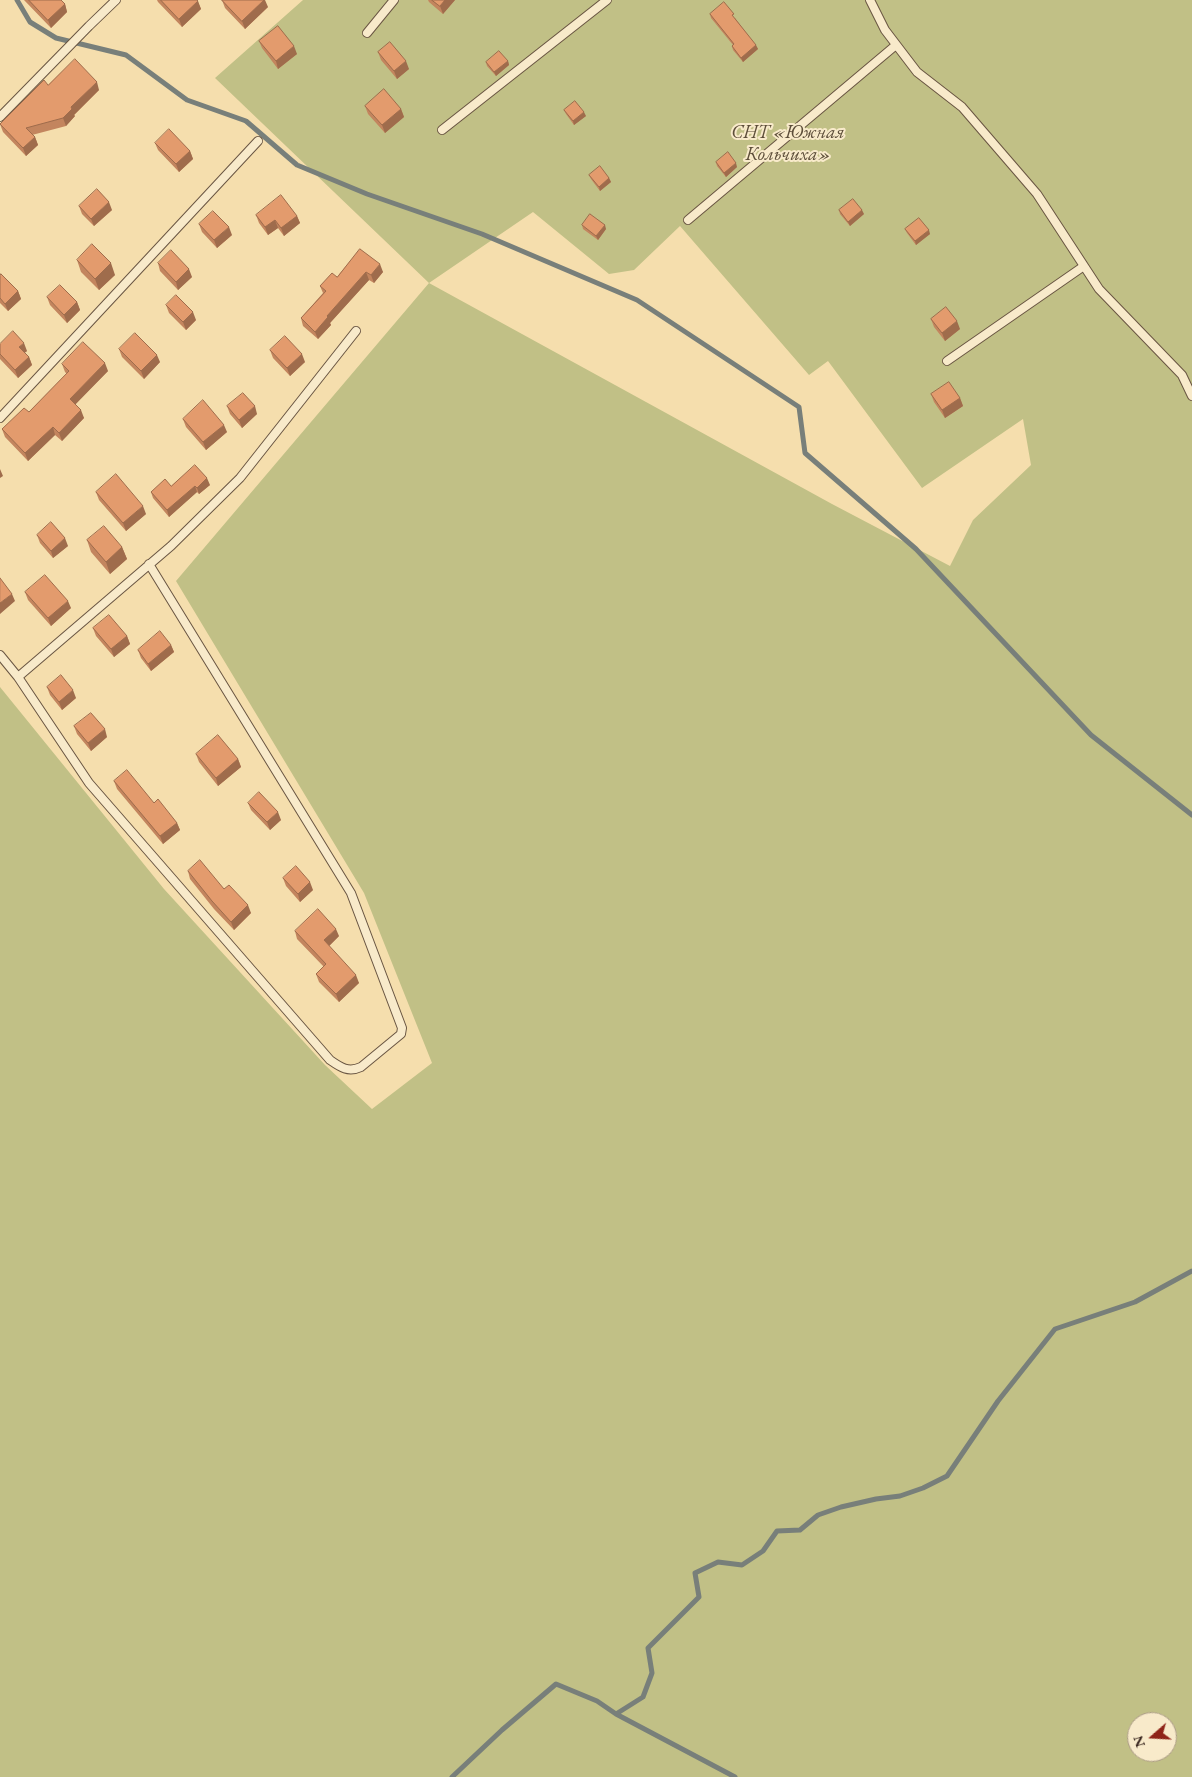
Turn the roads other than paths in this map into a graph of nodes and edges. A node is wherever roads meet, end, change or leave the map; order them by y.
1 (116, 0) edge
2 (394, 0) edge
3 (607, 0) edge
4 (870, 0) edge
5 (367, 33) dead end
6 (896, 44) junction
7 (0, 117) edge
8 (442, 130) dead end
9 (258, 141) dead end
10 (688, 220) dead end
11 (1084, 266) junction
12 (356, 331) dead end
13 (947, 361) dead end
14 (1192, 396) edge
15 (0, 418) edge
16 (149, 564) junction
17 (0, 655) edge
18 (18, 677) junction

1 - 7 lane
2 - 5 lane
3 - 8 lane
4 - 6 lane
6 - 10 lane
6 - 11 lane
9 - 15 lane
11 - 13 lane
11 - 14 lane
12 - 16 lane
16 - 18 lane
16 - 18 lane
17 - 18 lane

